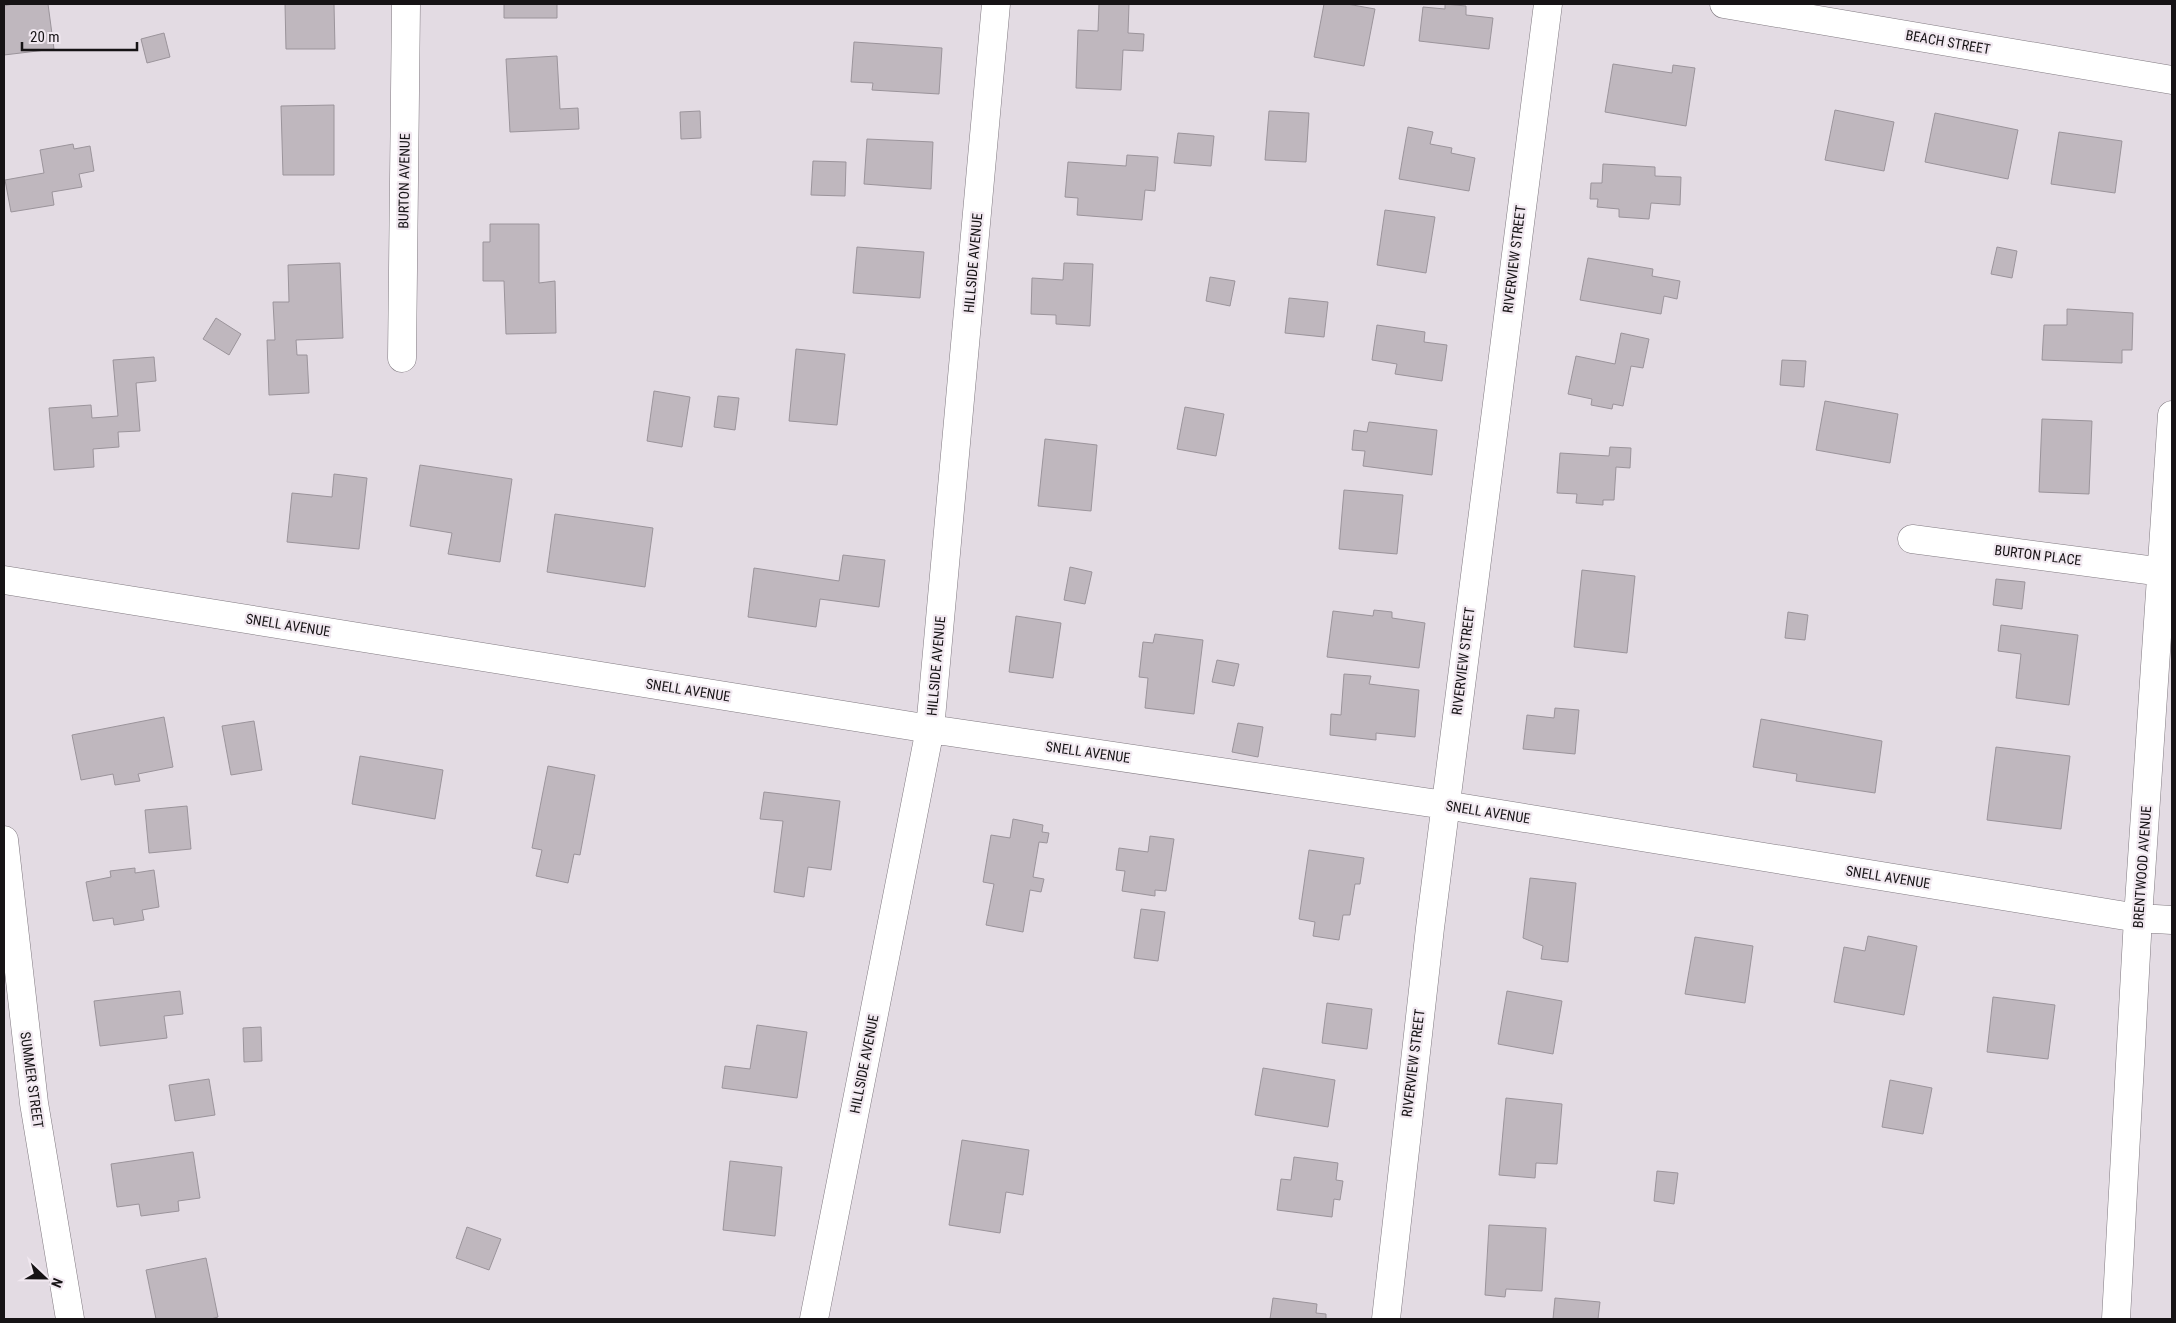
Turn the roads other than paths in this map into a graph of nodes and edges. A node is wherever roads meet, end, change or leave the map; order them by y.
1 (406, 4) edge
2 (996, 4) edge
3 (1548, 4) edge
4 (1724, 4) edge
5 (2172, 80) edge
6 (402, 358) dead end
7 (2172, 415) edge
8 (1912, 539) dead end
9 (2163, 572) junction
10 (4, 580) edge
11 (930, 729) junction
12 (1445, 804) junction
13 (4, 840) edge
14 (6, 874) edge
15 (2138, 918) junction
16 (2172, 920) edge
17 (70, 1319) edge
18 (814, 1319) edge
19 (1386, 1319) edge
20 (2116, 1319) edge

1 - 6 street, BURTON AVENUE
2 - 11 street, HILLSIDE AVENUE
3 - 12 street, RIVERVIEW STREET
4 - 5 street, BEACH STREET
7 - 9 street, BRENTWOOD AVENUE
8 - 9 street, BURTON PLACE
9 - 15 street, BRENTWOOD AVENUE
10 - 11 street, SNELL AVENUE
11 - 12 street, SNELL AVENUE
11 - 18 street, HILLSIDE AVENUE
12 - 15 street, SNELL AVENUE
12 - 19 street, RIVERVIEW STREET
13 - 14 street, SUMMER STREET
14 - 17 street, SUMMER STREET
15 - 16 street, SNELL AVENUE
15 - 20 street, BRENTWOOD AVENUE

